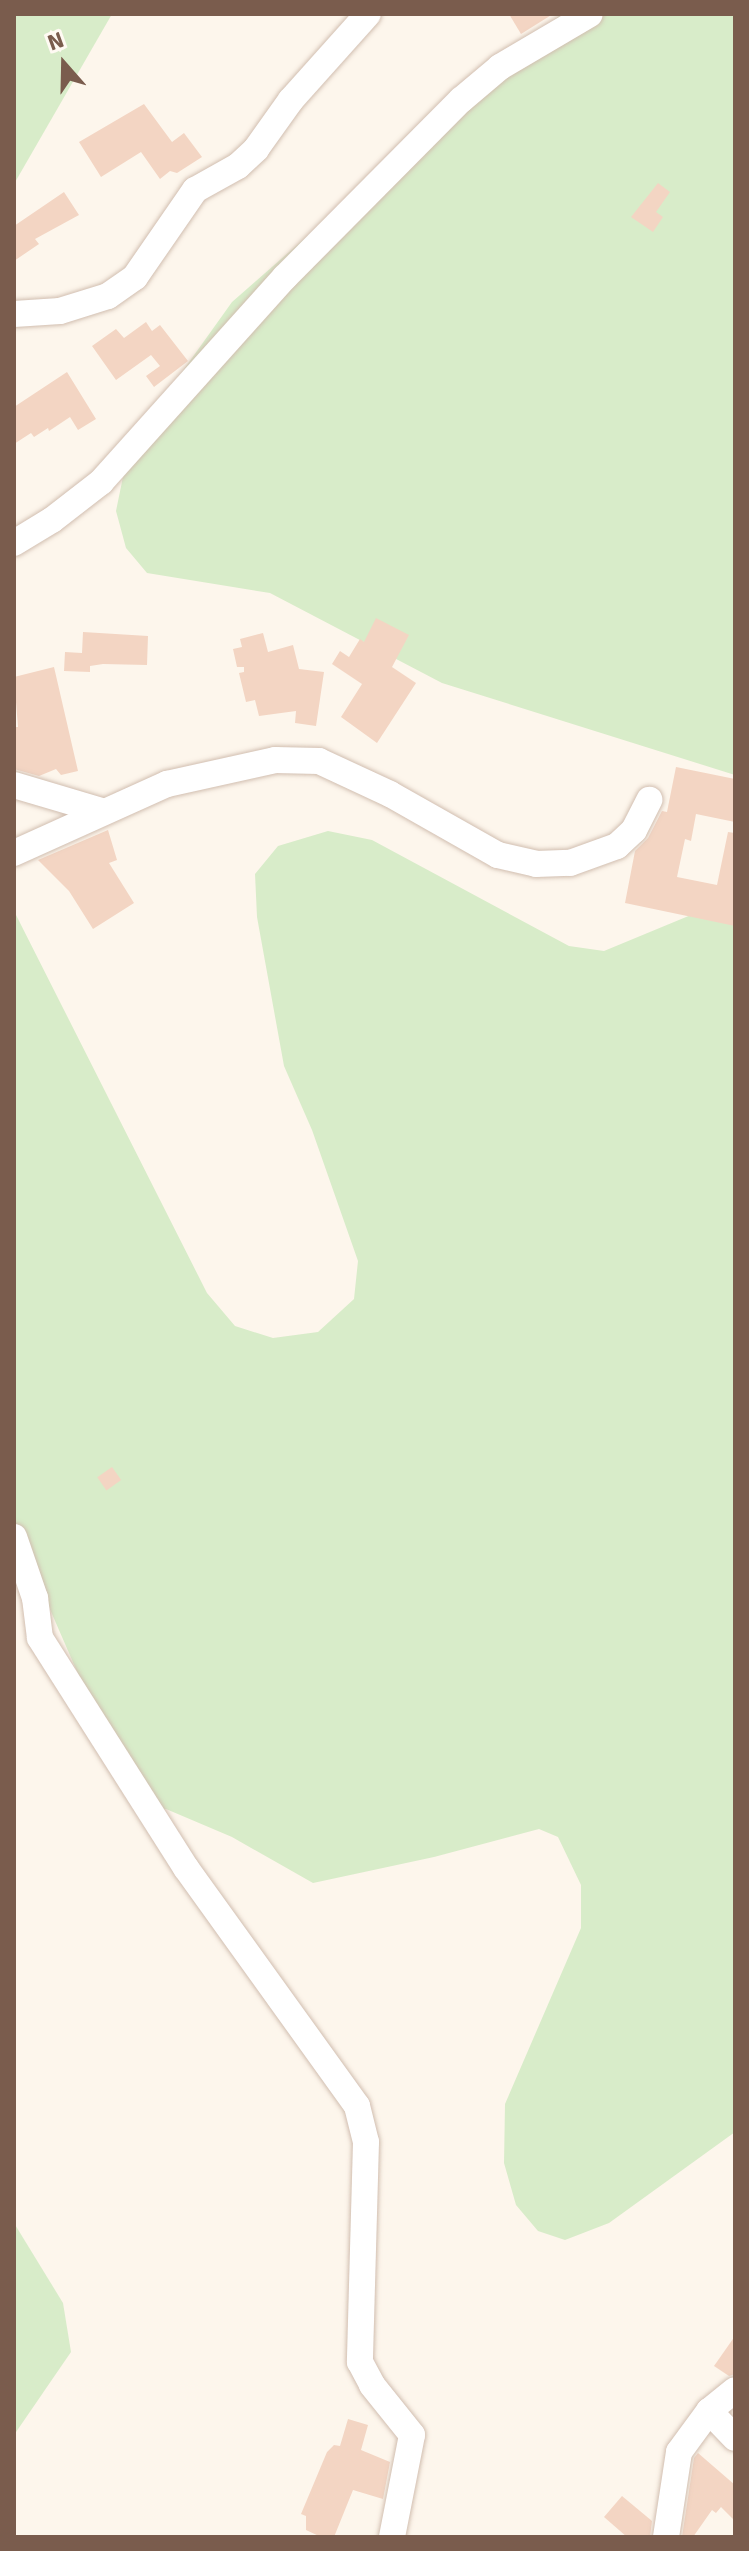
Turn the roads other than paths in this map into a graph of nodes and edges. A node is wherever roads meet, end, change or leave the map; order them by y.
1 (368, 14) edge
2 (590, 14) edge
3 (14, 314) edge
4 (14, 543) edge
5 (14, 785) edge
6 (649, 800) dead end
7 (102, 811) junction
8 (14, 853) edge
9 (14, 1537) edge
10 (735, 2390) edge
11 (709, 2411) junction
12 (735, 2438) edge
13 (392, 2537) edge
14 (666, 2537) edge

1 - 3 street
2 - 4 street
5 - 7 street
6 - 7 street
7 - 8 street
9 - 13 street
10 - 11 street
11 - 12 street
11 - 14 street

